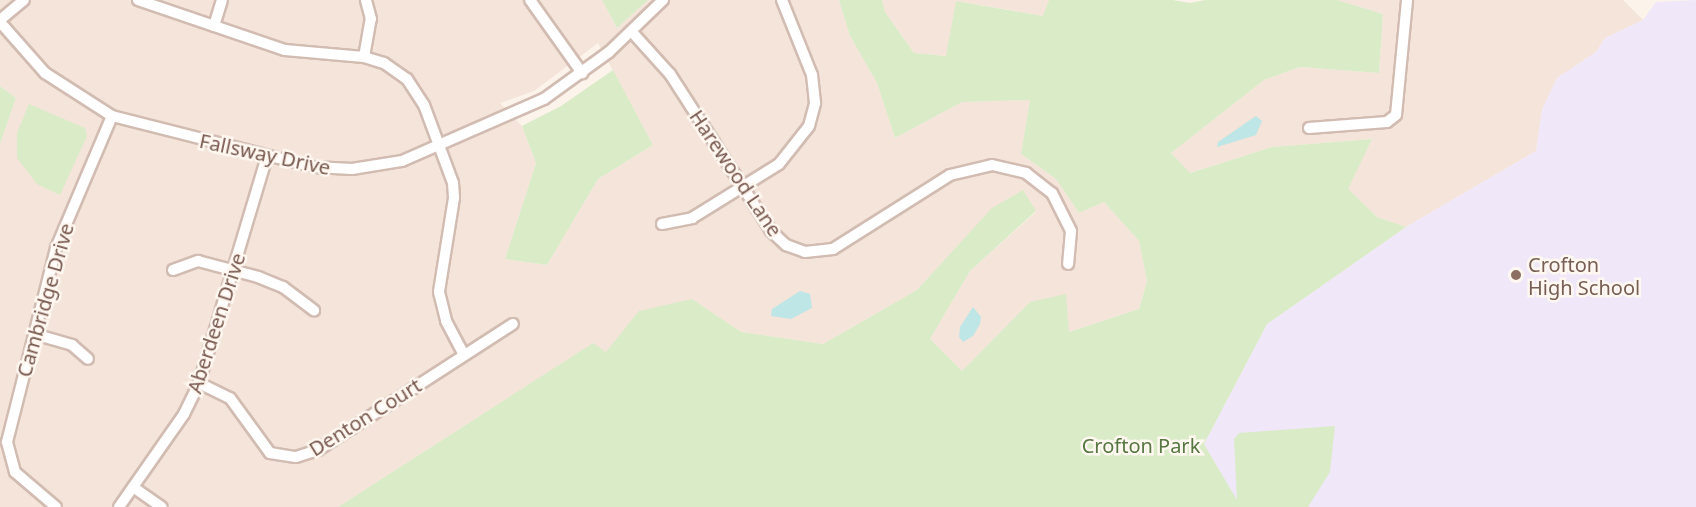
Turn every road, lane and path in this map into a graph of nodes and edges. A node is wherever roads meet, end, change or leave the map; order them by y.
1 (24, 0) edge
2 (138, 0) edge
3 (222, 0) edge
4 (366, 0) edge
5 (530, 0) edge
6 (663, 0) edge
7 (782, 0) edge
8 (1407, 0) edge
9 (0, 21) edge
10 (214, 26) junction
11 (632, 32) junction
12 (364, 57) junction
13 (582, 73) junction
14 (112, 116) junction
15 (1309, 128) dead end
16 (441, 145) junction
17 (267, 156) junction
18 (744, 187) junction
19 (662, 224) dead end
20 (1068, 264) dead end
21 (173, 270) dead end
22 (235, 270) junction
23 (314, 310) dead end
24 (513, 324) dead end
25 (34, 334) junction
26 (464, 355) junction
27 (88, 359) dead end
28 (199, 383) junction
29 (133, 487) junction
30 (56, 507) edge
31 (119, 507) edge
32 (162, 507) edge

1 - 9 street
2 - 10 street
3 - 10 street
4 - 12 street
5 - 13 street
6 - 11 street, Fallsway Drive
7 - 18 street
8 - 15 street
9 - 14 street, Fallsway Drive
10 - 12 street
11 - 13 street, Fallsway Drive
11 - 18 street, Harewood Lane
12 - 16 street
13 - 16 street, Fallsway Drive
14 - 17 street, Fallsway Drive
14 - 25 street, Cambridge Drive
16 - 17 street, Fallsway Drive
16 - 26 street
17 - 22 street, Aberdeen Drive
18 - 19 street
18 - 20 street, Harewood Lane
21 - 22 street
22 - 23 street
22 - 28 street, Aberdeen Drive
24 - 26 street, Denton Court
25 - 27 street
25 - 30 street, Cambridge Drive
26 - 28 street, Denton Court
28 - 29 street, Aberdeen Drive
29 - 31 street, Aberdeen Drive
29 - 32 street

